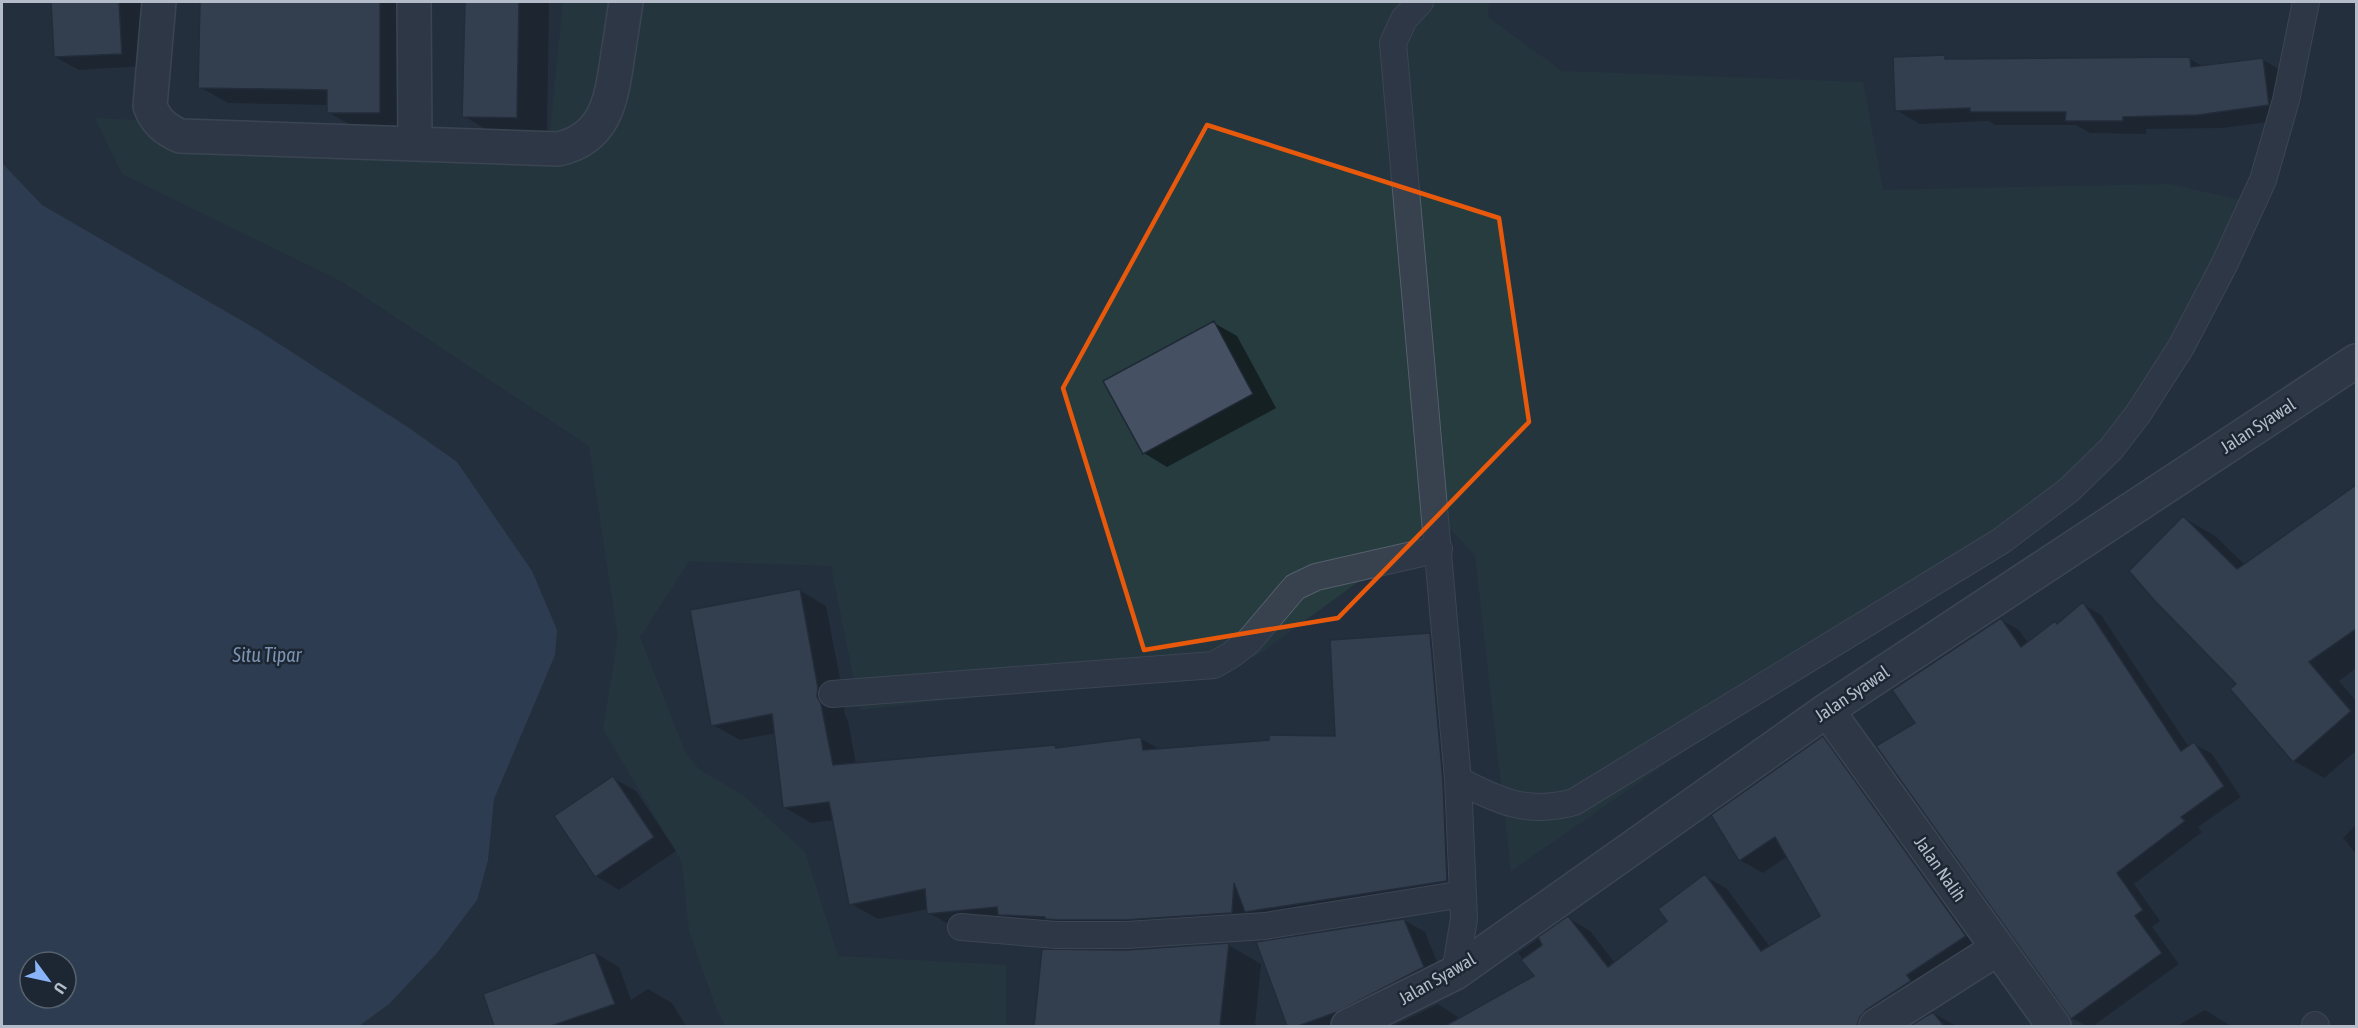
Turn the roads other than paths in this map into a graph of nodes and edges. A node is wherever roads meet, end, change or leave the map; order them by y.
1 (159, 2) edge
2 (414, 2) edge
3 (626, 2) edge
4 (1420, 2) edge
5 (2306, 2) edge
6 (416, 144) junction
7 (2356, 361) edge
8 (1438, 549) junction
9 (832, 694) dead end
10 (1827, 710) junction
11 (1458, 780) junction
12 (1463, 894) junction
13 (961, 927) dead end
14 (1997, 949) junction
15 (1455, 973) junction
16 (1348, 1026) edge
17 (1876, 1026) edge
18 (2054, 1026) edge

1 - 6 street
2 - 6 street
3 - 6 street
4 - 8 lane
5 - 11 lane
7 - 10 street, Jalan Syawal
8 - 9 lane
8 - 11 lane
10 - 14 street, Jalan Nalih
10 - 15 street, Jalan Syawal
11 - 12 lane
12 - 13 lane
12 - 15 lane
14 - 17 street
14 - 18 street, Jalan Nalih
15 - 16 street, Jalan Syawal

